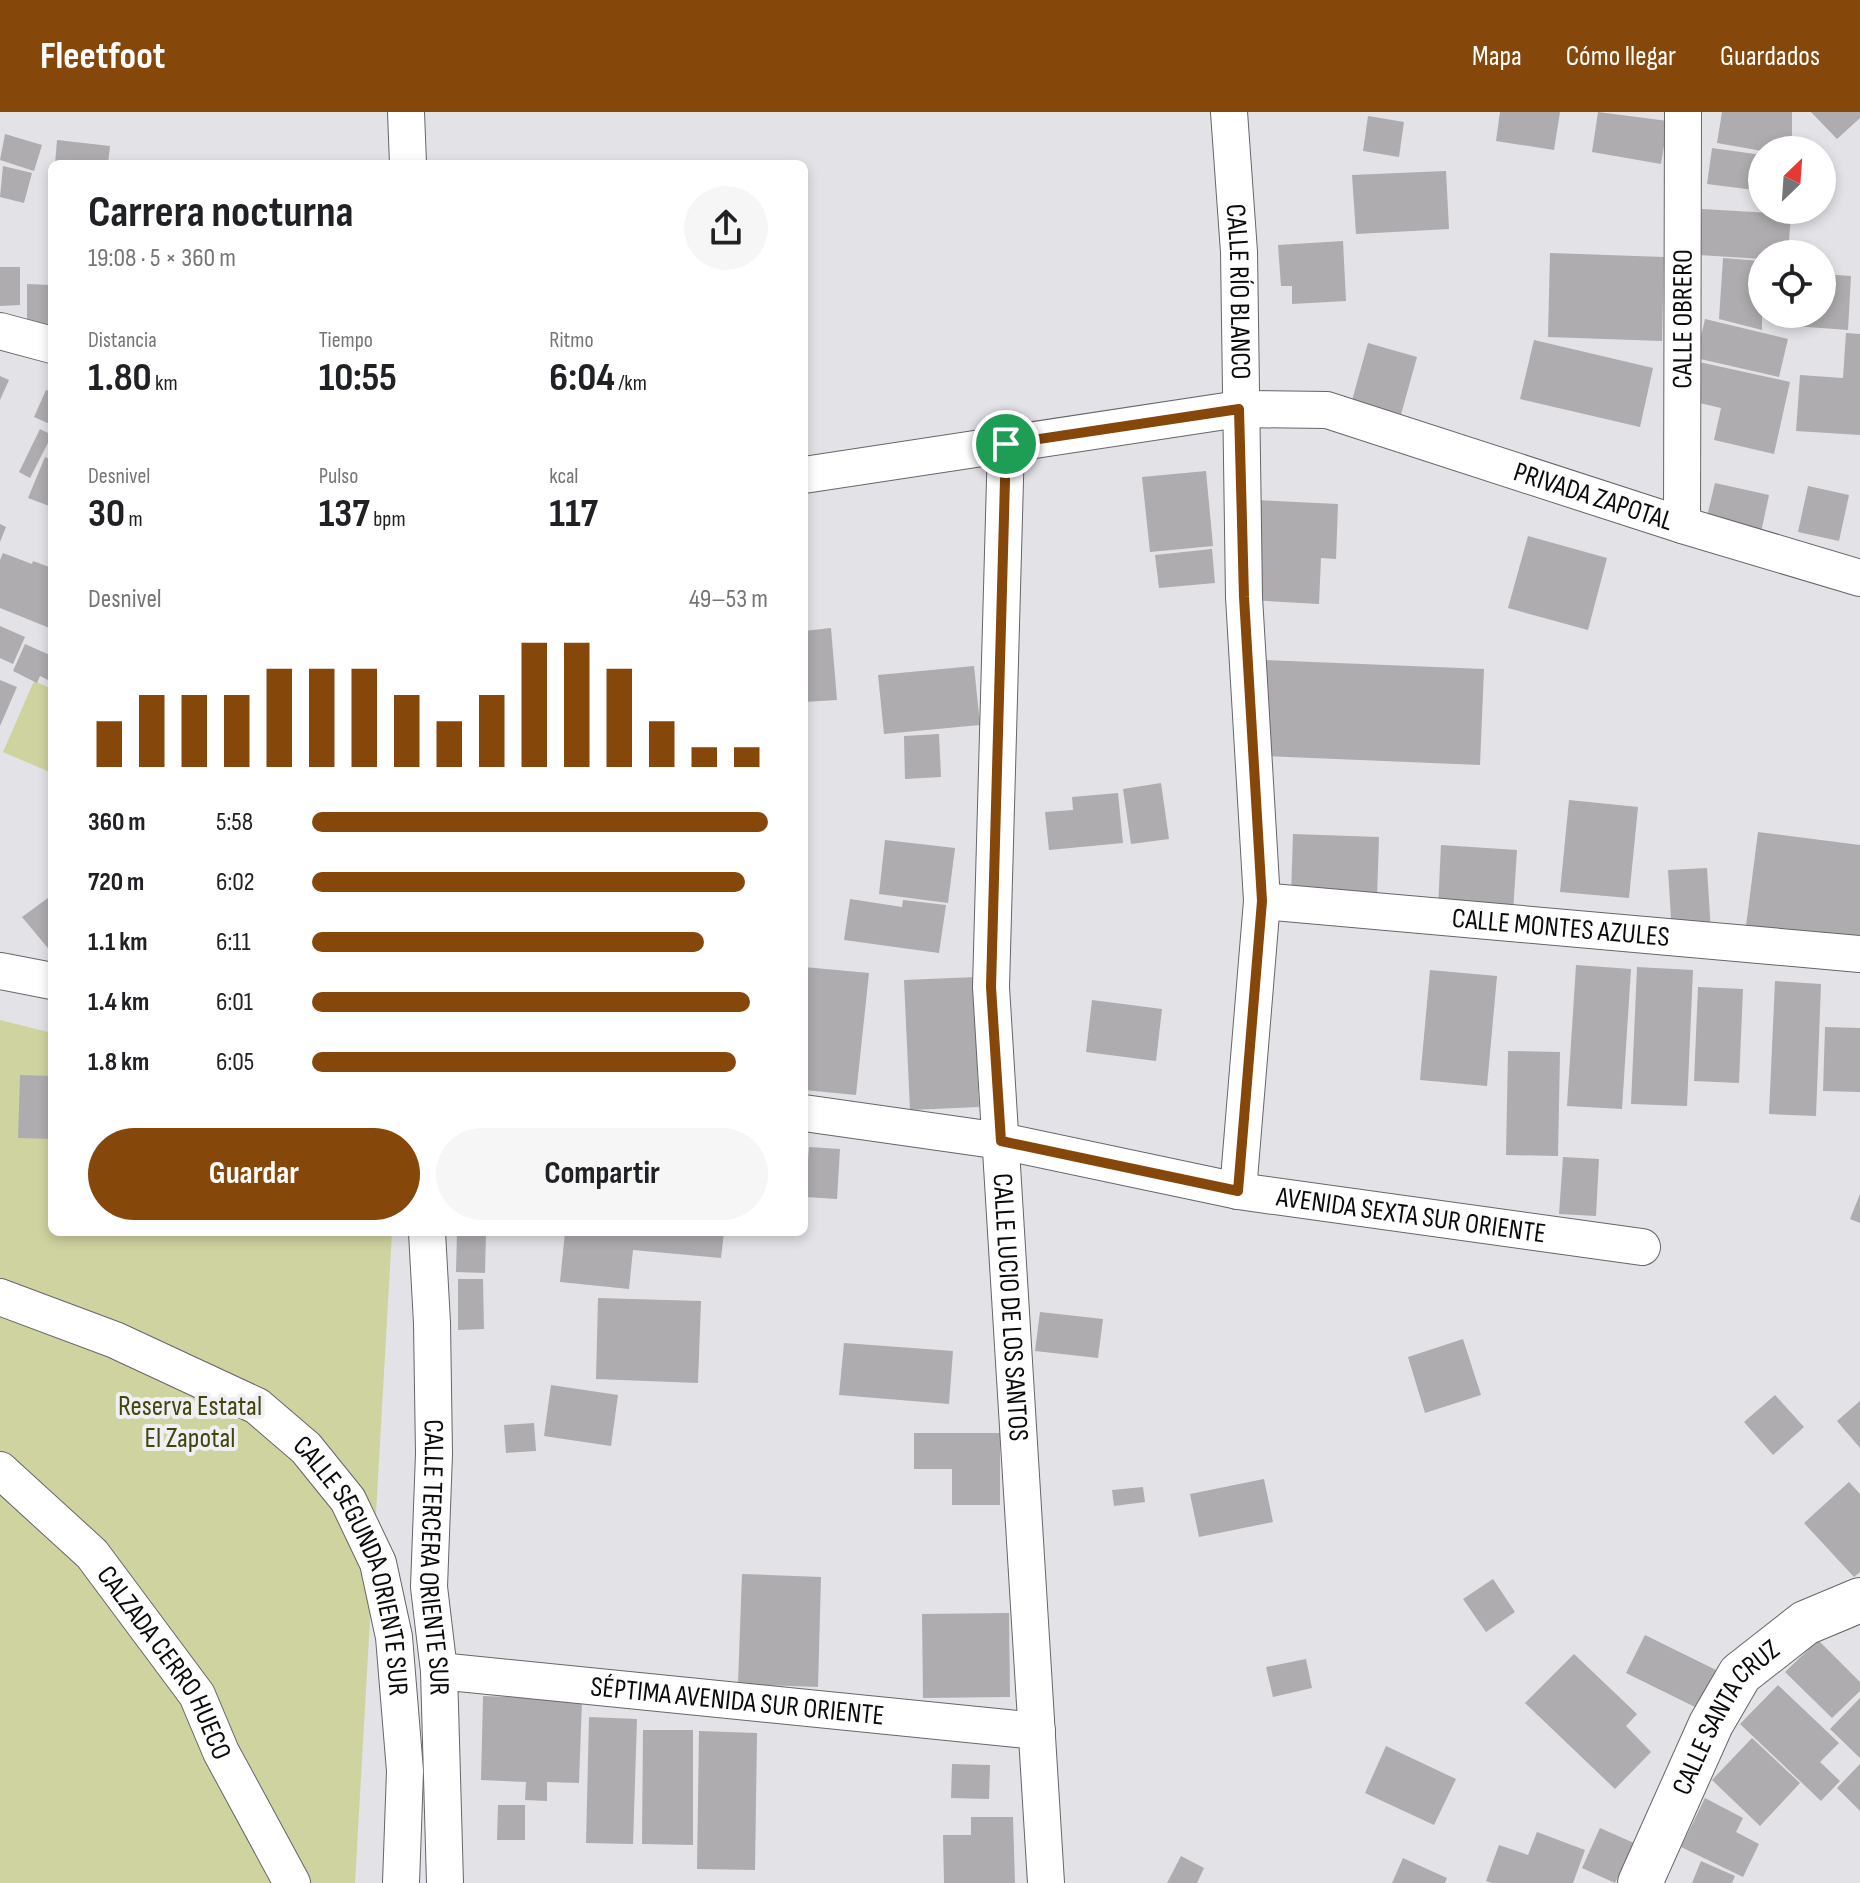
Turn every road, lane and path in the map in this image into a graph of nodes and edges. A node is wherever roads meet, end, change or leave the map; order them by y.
1 (406, 112) edge
2 (1229, 112) edge
3 (1683, 112) edge
4 (408, 160) edge
5 (0, 331) edge
6 (48, 344) edge
7 (1239, 409) junction
8 (1006, 444) junction
9 (808, 474) edge
10 (1682, 525) junction
11 (1860, 578) edge
12 (1262, 901) junction
13 (1860, 954) edge
14 (0, 971) edge
15 (48, 980) edge
16 (808, 1114) edge
17 (1001, 1141) junction
18 (1238, 1191) junction
19 (427, 1236) edge
20 (1642, 1247) dead end
21 (0, 1297) edge
22 (0, 1470) edge
23 (1860, 1600) edge
24 (439, 1671) junction
25 (1037, 1731) junction
26 (292, 1883) edge
27 (401, 1883) edge
28 (445, 1883) edge
29 (1046, 1883) edge
30 (1640, 1883) edge

1 - 4 street
2 - 7 street, CALLE RÍO BLANCO
3 - 10 street, CALLE OBRERO
5 - 6 street
7 - 8 street, PRIVADA ZAPOTAL
7 - 10 street, PRIVADA ZAPOTAL
7 - 12 street, CALLE RÍO BLANCO
8 - 9 street, PRIVADA ZAPOTAL
8 - 17 street, CALLE LUCIO DE LOS SANTOS
10 - 11 street, PRIVADA ZAPOTAL
12 - 13 street, CALLE MONTES AZULES
12 - 18 street, CALLE RÍO BLANCO
14 - 15 street
16 - 17 street, AVENIDA SEXTA SUR ORIENTE
17 - 18 street, AVENIDA SEXTA SUR ORIENTE
17 - 25 street, CALLE LUCIO DE LOS SANTOS
18 - 20 street, AVENIDA SEXTA SUR ORIENTE
19 - 24 street, CALLE TERCERA ORIENTE SUR
21 - 27 street, CALLE SEGUNDA ORIENTE SUR
22 - 26 street, CALZADA CERRO HUECO
23 - 30 street, CALLE SANTA CRUZ
24 - 25 street, SÉPTIMA AVENIDA SUR ORIENTE
24 - 28 street, CALLE TERCERA ORIENTE SUR
25 - 29 street, CALLE LUCIO DE LOS SANTOS

